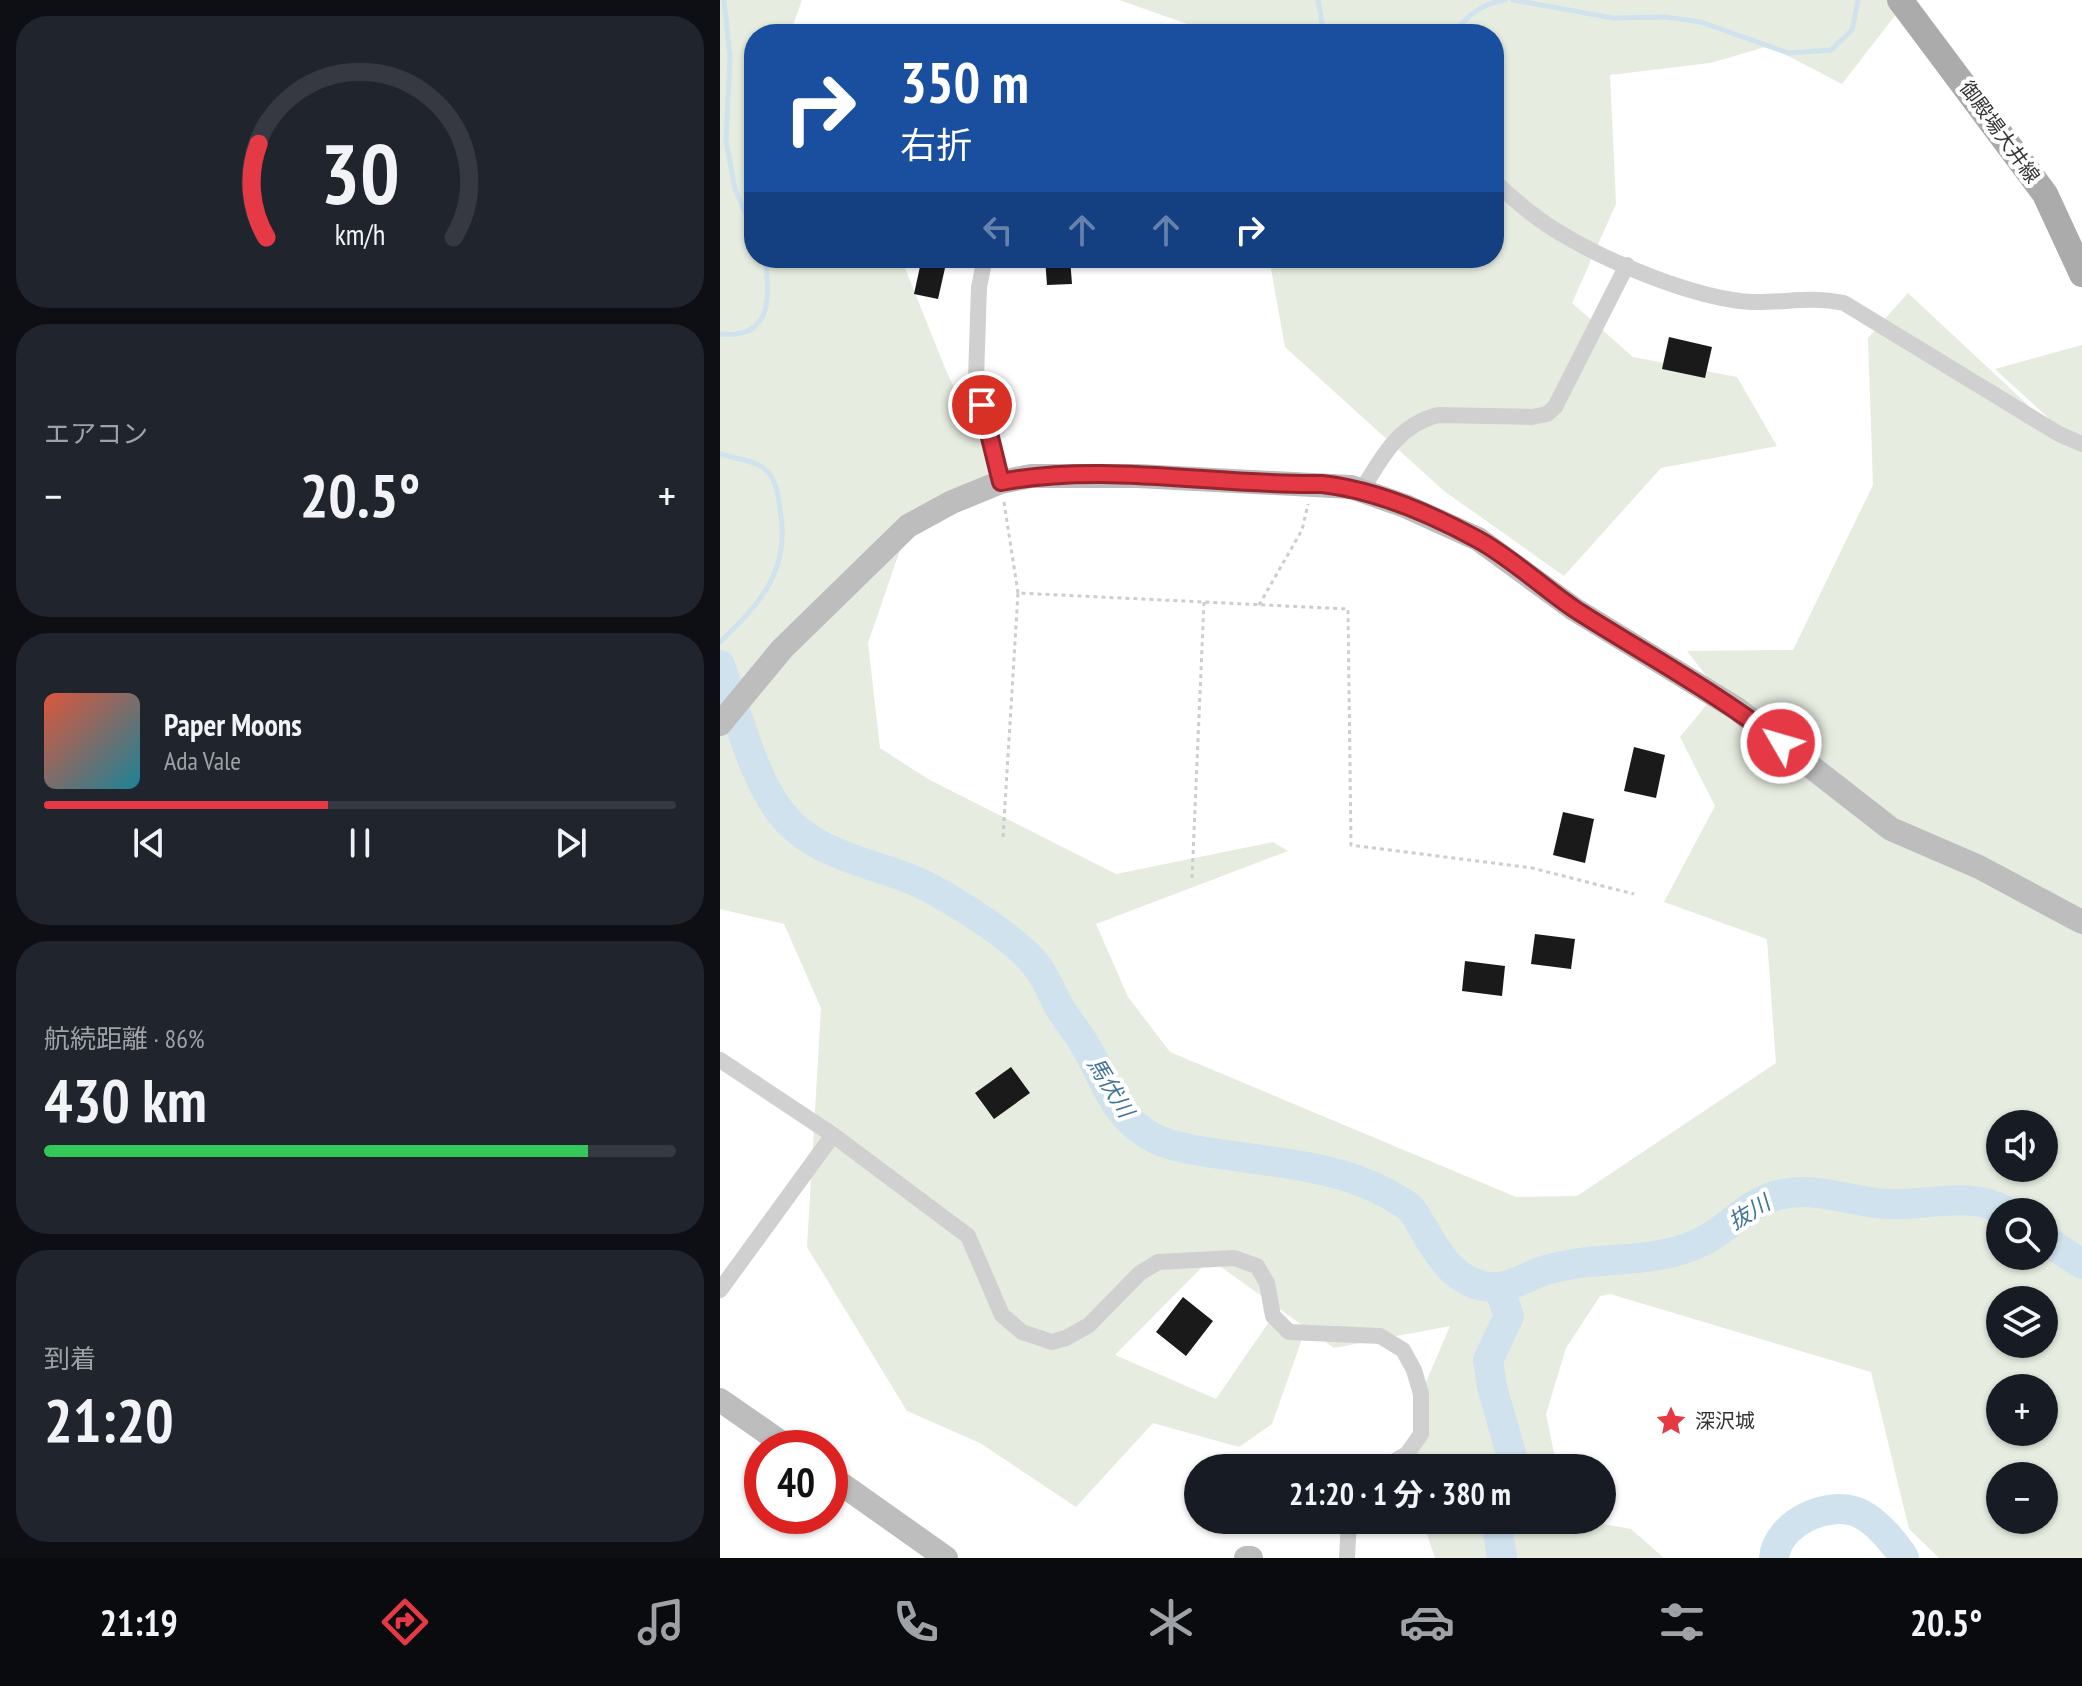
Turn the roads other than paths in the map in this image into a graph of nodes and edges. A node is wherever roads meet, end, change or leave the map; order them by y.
1 (1900, 0) edge
2 (1504, 190) edge
3 (1627, 265) junction
4 (983, 268) edge
5 (2082, 274) edge
6 (2082, 444) edge
7 (1001, 482) junction
8 (1362, 490) junction
9 (720, 724) edge
10 (2082, 922) edge
11 (720, 1060) edge
12 (833, 1135) junction
13 (720, 1290) edge
14 (720, 1400) edge
15 (763, 1430) edge
16 (1407, 1454) edge
17 (848, 1489) edge
18 (1348, 1534) edge
19 (946, 1558) edge
20 (1347, 1558) edge

1 - 5 main road, 御殿場大井線
2 - 3 street
3 - 6 street
3 - 8 street
4 - 7 street
7 - 8 street
7 - 9 street
8 - 10 street
11 - 12 street
12 - 13 street
12 - 16 street
14 - 15 street
17 - 19 street
18 - 20 street

